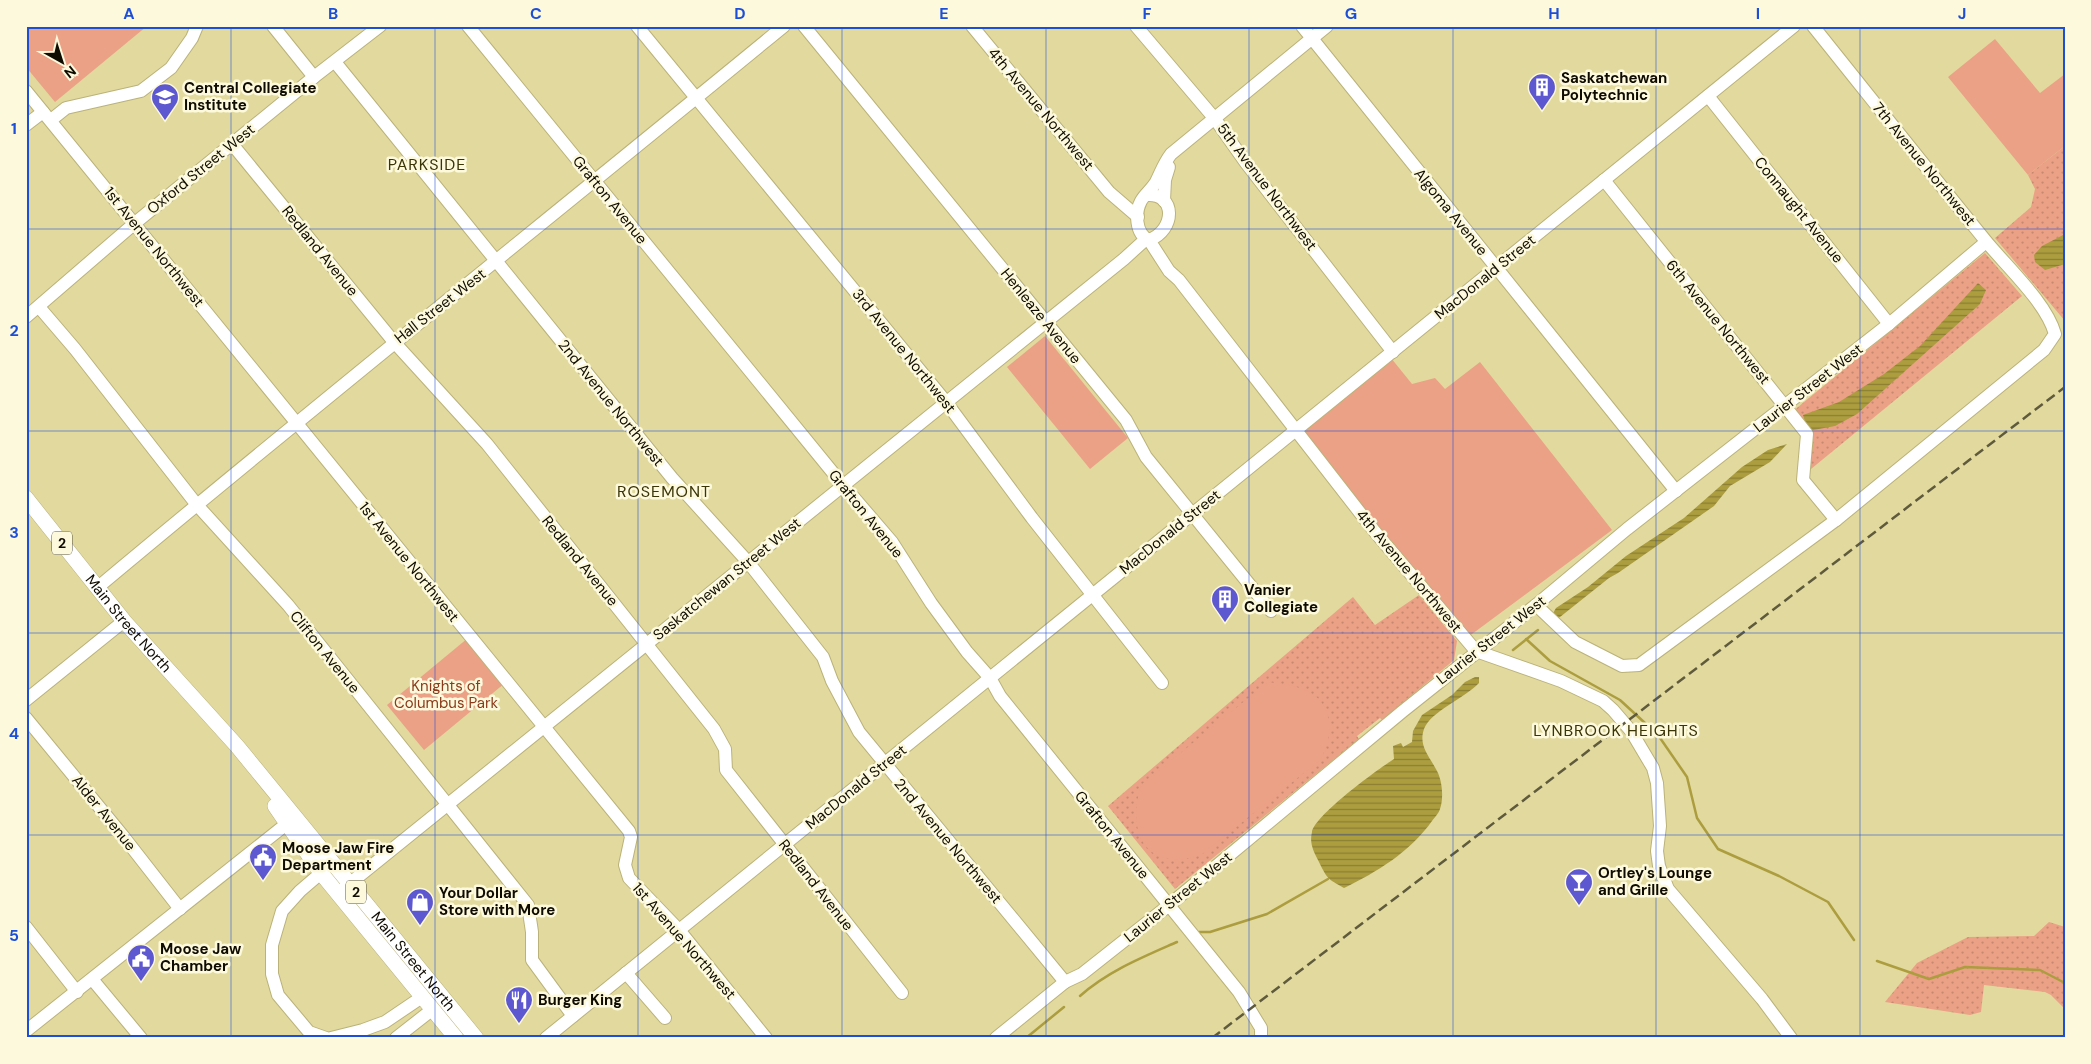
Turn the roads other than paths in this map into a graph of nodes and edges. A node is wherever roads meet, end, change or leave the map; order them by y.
1 (197, 26) edge
2 (273, 26) edge
3 (380, 26) edge
4 (468, 26) edge
5 (637, 26) edge
6 (784, 26) edge
7 (804, 26) edge
8 (972, 26) edge
9 (1136, 26) edge
10 (1302, 26) edge
11 (1327, 26) edge
12 (1794, 26) edge
13 (1812, 26) edge
14 (1313, 40) junction
15 (335, 62) junction
16 (314, 77) junction
17 (26, 91) edge
18 (1708, 96) junction
19 (696, 98) junction
20 (47, 116) junction
21 (1215, 119) junction
22 (26, 125) edge
23 (232, 144) junction
24 (1184, 144) junction
25 (594, 180) junction
26 (1604, 180) junction
27 (1109, 192) junction
28 (1144, 198) junction
29 (1164, 201) junction
30 (135, 223) junction
31 (1143, 231) junction
32 (1161, 233) junction
33 (1986, 242) junction
34 (496, 262) junction
35 (1496, 268) junction
36 (1179, 280) junction
37 (39, 306) junction
38 (26, 316) edge
39 (1045, 321) junction
40 (1889, 324) junction
41 (394, 342) junction
42 (1393, 352) junction
43 (946, 402) junction
44 (1785, 406) junction
45 (296, 422) junction
46 (1295, 431) junction
47 (843, 485) junction
48 (1676, 491) junction
49 (27, 502) edge
50 (197, 505) junction
51 (1193, 514) junction
52 (1836, 520) junction
53 (748, 562) junction
54 (97, 588) junction
55 (1092, 595) junction
56 (1536, 605) junction
57 (1271, 611) dead end
58 (124, 621) junction
59 (646, 644) junction
60 (1476, 651) junction
61 (990, 678) junction
62 (1162, 683) dead end
63 (26, 700) edge
64 (26, 718) edge
65 (543, 728) junction
66 (884, 764) junction
67 (448, 805) junction
68 (292, 820) junction
69 (784, 845) junction
70 (321, 873) junction
71 (344, 889) junction
72 (1168, 906) junction
73 (180, 909) junction
74 (26, 927) edge
75 (679, 930) junction
76 (626, 973) junction
77 (92, 979) junction
78 (1065, 982) junction
79 (77, 992) junction
80 (902, 993) dead end
81 (422, 996) junction
82 (433, 1009) junction
83 (573, 1016) junction
84 (665, 1018) dead end
85 (26, 1031) edge
86 (343, 1036) edge
87 (141, 1038) edge
88 (326, 1038) edge
89 (331, 1038) edge
90 (396, 1038) edge
91 (456, 1038) edge
92 (476, 1038) edge
93 (546, 1038) edge
94 (766, 1038) edge
95 (996, 1038) edge
96 (1261, 1038) edge
97 (1791, 1038) edge

1 - 20 street
2 - 16 street
3 - 15 street, Oxford Street West
4 - 25 street, Grafton Avenue
5 - 19 street, 3rd Avenue Northwest
6 - 19 street, Hall Street West
7 - 39 street, Henleaze Avenue
8 - 27 street, 4th Avenue Northwest
9 - 21 street, 5th Avenue Northwest
10 - 14 street, Algoma Avenue
11 - 14 street
12 - 18 street, MacDonald Street
13 - 33 street, 7th Avenue Northwest
14 - 21 street
14 - 35 street, Algoma Avenue
15 - 16 street, Oxford Street West
15 - 34 street, 2nd Avenue Northwest
16 - 23 street, Oxford Street West
17 - 20 street, 1st Avenue Northwest
18 - 26 street, MacDonald Street
18 - 40 street, Connaught Avenue
19 - 25 street, Hall Street West
19 - 43 street, 3rd Avenue Northwest
20 - 22 street
20 - 30 street, 1st Avenue Northwest
21 - 24 street
21 - 42 street, 5th Avenue Northwest
23 - 30 street, Oxford Street West
23 - 41 street, Redland Avenue
24 - 28 street
24 - 29 street
25 - 34 street, Hall Street West
25 - 47 street, Grafton Avenue
26 - 35 street, MacDonald Street
26 - 44 street, 6th Avenue Northwest
27 - 28 street
27 - 31 street, 4th Avenue Northwest
28 - 29 street
28 - 31 street
29 - 32 street
30 - 37 street, Oxford Street West
30 - 45 street, 1st Avenue Northwest
31 - 32 street
31 - 36 street, 4th Avenue Northwest
31 - 39 street, Saskatchewan Street West
32 - 36 street, 4th Avenue Northwest
33 - 40 street, Laurier Street West
33 - 52 street, 7th Avenue Northwest
34 - 41 street, Hall Street West
34 - 53 street, 2nd Avenue Northwest
35 - 42 street, MacDonald Street
35 - 48 street, Algoma Avenue
36 - 46 street, 4th Avenue Northwest
37 - 38 street, Oxford Street West
37 - 50 street, Clifton Avenue
39 - 43 street, Saskatchewan Street West
39 - 51 street, Henleaze Avenue
40 - 44 street, Laurier Street West
41 - 45 street, Hall Street West
41 - 59 street, Redland Avenue
42 - 46 street, MacDonald Street
43 - 47 street, Saskatchewan Street West
43 - 55 street, 3rd Avenue Northwest
44 - 48 street, Laurier Street West
44 - 52 street, 6th Avenue Northwest
45 - 50 street, Hall Street West
45 - 65 street, 1st Avenue Northwest
46 - 51 street, MacDonald Street
46 - 60 street, 4th Avenue Northwest
47 - 53 street, Saskatchewan Street West
47 - 61 street, Grafton Avenue
48 - 56 street, Laurier Street West
49 - 54 main road, Main Street North / 2
50 - 54 street, Hall Street West
50 - 67 street, Clifton Avenue
51 - 55 street, MacDonald Street
51 - 57 street, Henleaze Avenue
52 - 56 street
53 - 59 street, Saskatchewan Street West
53 - 66 street, 2nd Avenue Northwest
54 - 58 main road, Main Street North / 2
55 - 61 street, MacDonald Street
55 - 62 street, 3rd Avenue Northwest
56 - 60 street, Laurier Street West
58 - 63 street
58 - 68 main road, Main Street North / 2
59 - 65 street, Saskatchewan Street West
59 - 69 street, Redland Avenue
60 - 72 street, Laurier Street West
60 - 97 street
61 - 66 street, MacDonald Street
61 - 72 street, Grafton Avenue
64 - 73 street, Alder Avenue
65 - 67 street, Saskatchewan Street West
65 - 75 street, 1st Avenue Northwest
66 - 69 street, MacDonald Street
66 - 78 street, 2nd Avenue Northwest
67 - 71 street, Saskatchewan Street West
67 - 83 street, Clifton Avenue
68 - 70 main road, Main Street North / 2
68 - 71 main road, Main Street North / 2
68 - 73 street
69 - 75 street, MacDonald Street
69 - 80 street, Redland Avenue
70 - 71 main road, Main Street North / 2
70 - 88 street
71 - 81 main road, Main Street North / 2
71 - 92 main road, Main Street North / 2
72 - 78 street, Laurier Street West
72 - 96 street, Grafton Avenue
73 - 77 street
74 - 79 street
75 - 76 street, MacDonald Street
75 - 94 street, 1st Avenue Northwest
76 - 83 street, MacDonald Street
76 - 84 street
77 - 79 street
77 - 87 street
78 - 95 street, Laurier Street West
79 - 85 street
81 - 82 main road, Main Street North / 2
81 - 86 street
82 - 90 street
82 - 91 main road, Main Street North / 2
83 - 93 street, MacDonald Street
86 - 89 street

